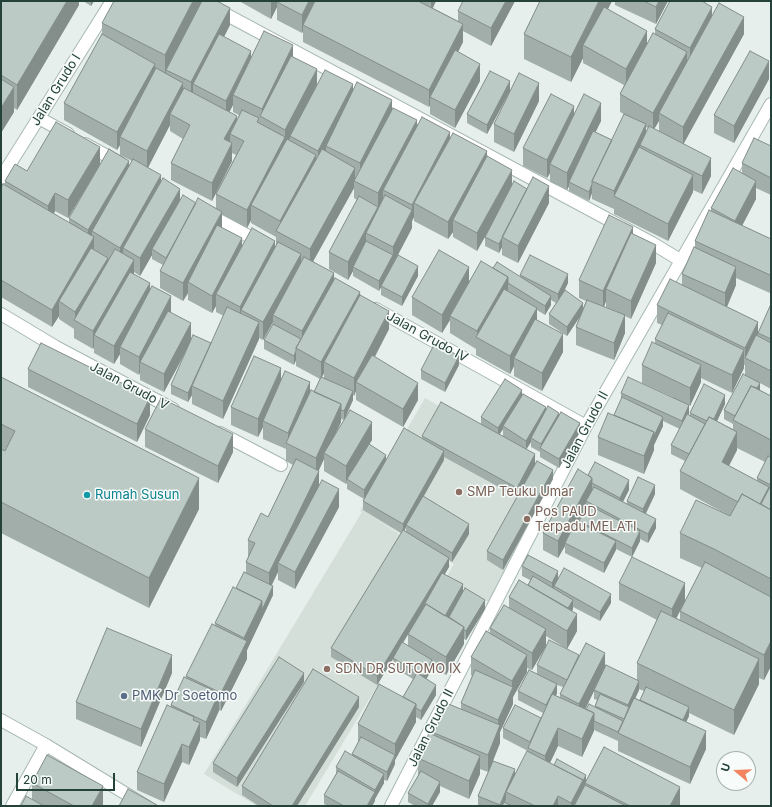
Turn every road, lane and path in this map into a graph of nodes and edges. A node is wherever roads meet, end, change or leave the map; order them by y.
1 (112, 1) edge
2 (201, 1) edge
3 (771, 104) edge
4 (39, 118) junction
5 (128, 168) edge
6 (1, 178) edge
7 (196, 207) edge
8 (272, 249) edge
9 (680, 260) junction
10 (367, 304) edge
11 (1, 314) edge
12 (184, 415) edge
13 (586, 426) junction
14 (211, 429) edge
15 (281, 465) dead end
16 (1, 720) edge
17 (46, 745) junction
18 (12, 806) edge
19 (146, 806) edge
20 (391, 806) edge

1 - 4 street, Jalan Grudo I
2 - 9 street
3 - 9 street, Jalan Grudo II
4 - 5 street
4 - 6 street, Jalan Grudo I
7 - 8 street
9 - 13 street, Jalan Grudo II
10 - 13 street, Jalan Grudo IV
11 - 12 street, Jalan Grudo V
13 - 20 street, Jalan Grudo II
14 - 15 street
16 - 17 street
17 - 18 street
17 - 19 street

